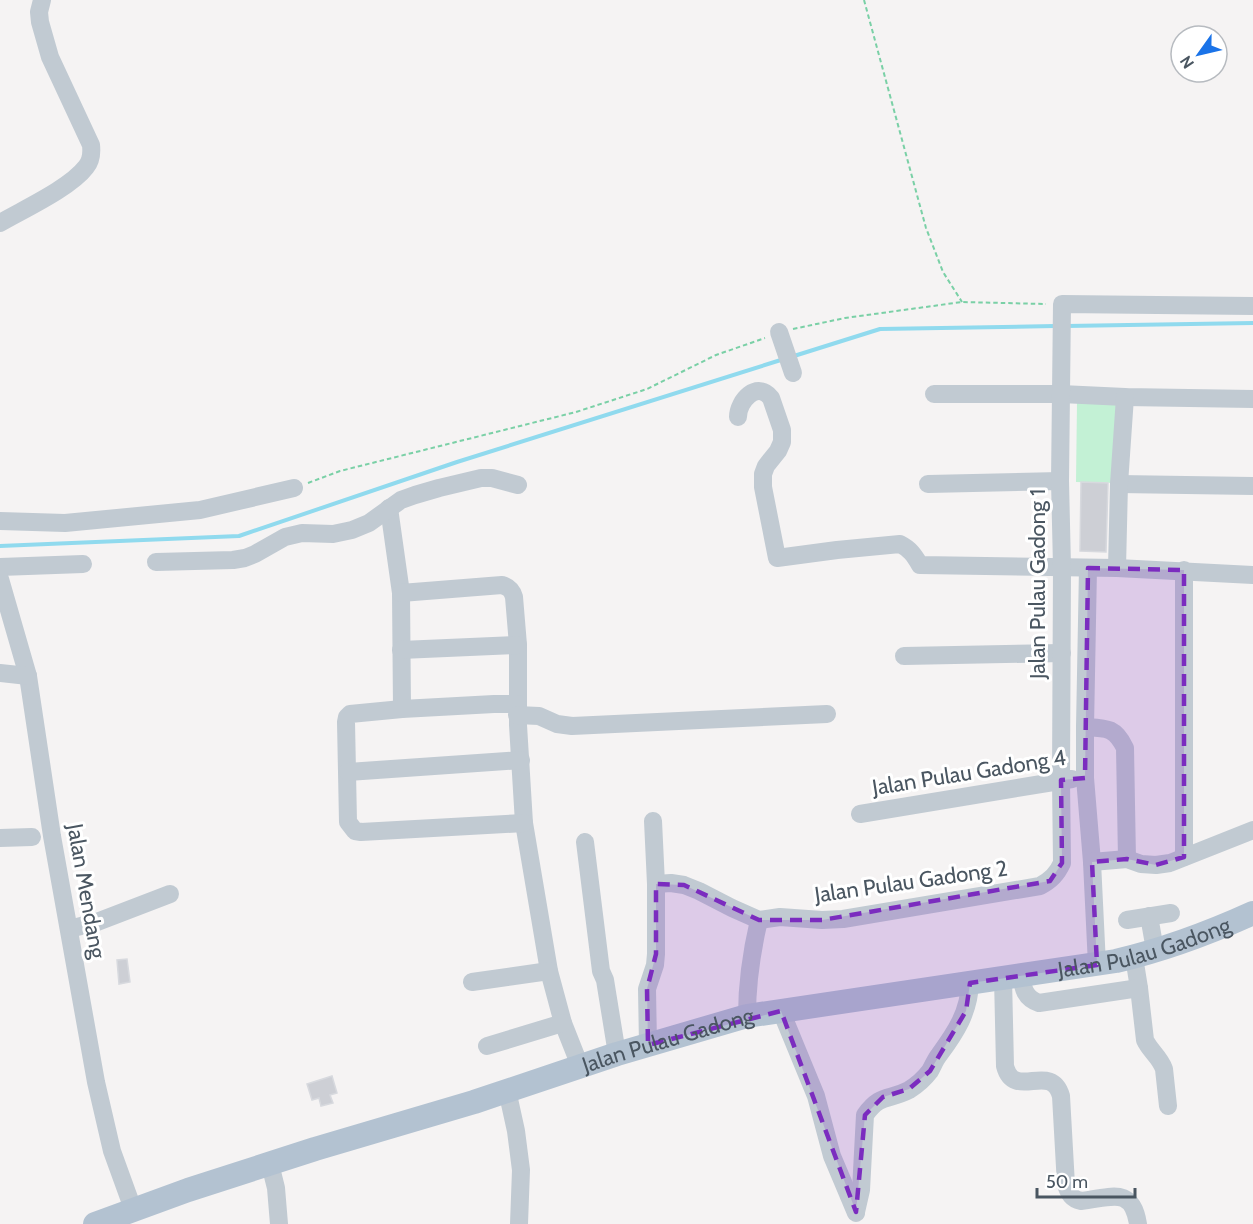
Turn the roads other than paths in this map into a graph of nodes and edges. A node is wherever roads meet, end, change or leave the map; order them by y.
1 (42, 0) edge
2 (0, 223) edge
3 (1253, 306) edge
4 (780, 335) road end
5 (794, 373) dead end
6 (934, 394) dead end
7 (1061, 394) junction
8 (1125, 397) junction
9 (1253, 399) edge
10 (738, 417) dead end
11 (1060, 481) junction
12 (518, 484) dead end
13 (928, 484) dead end
14 (1119, 484) junction
15 (1253, 486) edge
16 (294, 488) road end
17 (389, 508) junction
18 (0, 521) edge
19 (156, 562) dead end
20 (82, 564) dead end
21 (0, 567) edge
22 (1062, 567) junction
23 (1088, 568) junction
24 (1117, 568) junction
25 (1184, 570) junction
26 (1253, 574) edge
27 (0, 579) edge
28 (401, 593) junction
29 (518, 645) junction
30 (401, 650) junction
31 (1062, 653) junction
32 (904, 656) dead end
33 (0, 673) edge
34 (28, 676) junction
35 (402, 709) junction
36 (517, 710) junction
37 (827, 714) dead end
38 (1085, 727) junction
39 (521, 760) junction
40 (348, 772) junction
41 (1085, 778) junction
42 (1060, 780) junction
43 (861, 814) dead end
44 (653, 820) dead end
45 (524, 823) junction
46 (1253, 830) edge
47 (33, 837) dead end
48 (0, 838) edge
49 (585, 842) dead end
50 (1184, 858) junction
51 (1127, 859) junction
52 (1092, 862) junction
53 (1062, 863) joint
54 (657, 884) junction
55 (170, 894) dead end
56 (1171, 912) dead end
57 (1253, 913) edge
58 (1149, 916) junction
59 (759, 920) junction
60 (1126, 920) dead end
61 (69, 929) junction
62 (1144, 954) junction
63 (1097, 965) junction
64 (549, 971) junction
65 (1012, 976) junction
66 (472, 982) dead end
67 (970, 983) junction
68 (1139, 988) junction
69 (781, 1011) junction
70 (747, 1016) junction
71 (563, 1023) junction
72 (648, 1045) junction
73 (487, 1046) dead end
74 (617, 1054) junction
75 (580, 1066) junction
76 (507, 1090) junction
77 (1168, 1106) dead end
78 (270, 1164) junction
79 (133, 1209) junction
80 (856, 1218) edge
81 (95, 1224) edge
82 (279, 1224) edge
83 (519, 1224) edge
84 (1138, 1224) edge

1 - 2 street
3 - 7 street, Jalan Pulau Gadong 1
4 - 5 street
6 - 7 street
7 - 8 street
7 - 11 street, Jalan Pulau Gadong 1
8 - 9 street
8 - 14 street
10 - 22 street
11 - 13 street
11 - 22 street, Jalan Pulau Gadong 1
12 - 17 street
14 - 15 street
14 - 24 street
16 - 18 street
17 - 19 street
17 - 28 street
20 - 21 street
22 - 23 street
22 - 31 street, Jalan Pulau Gadong 1
23 - 24 street
23 - 38 street
24 - 25 street
25 - 26 street
25 - 50 street
27 - 34 street, Jalan Mendang
28 - 29 street
28 - 30 street
29 - 30 street
29 - 36 street
30 - 35 street
31 - 32 street
31 - 42 street, Jalan Pulau Gadong 1
33 - 34 street
34 - 61 street, Jalan Mendang
35 - 36 street
35 - 40 street
36 - 37 street
36 - 39 street
38 - 41 street
38 - 51 street
39 - 40 street
39 - 45 street
40 - 45 street
41 - 42 street, Jalan Pulau Gadong 4
41 - 52 street
42 - 43 street, Jalan Pulau Gadong 4
42 - 53 street, Jalan Pulau Gadong 1
44 - 54 street
45 - 64 street
46 - 50 street
47 - 48 street
49 - 74 street
50 - 51 street
51 - 52 street
52 - 63 street
53 - 59 street, Jalan Pulau Gadong 2
54 - 59 street
54 - 72 street
55 - 61 street
56 - 58 street
57 - 62 main road, Jalan Pulau Gadong
58 - 60 street
58 - 62 street
59 - 70 street
61 - 79 street, Jalan Mendang
62 - 63 main road, Jalan Pulau Gadong
62 - 68 street
63 - 65 main road, Jalan Pulau Gadong
64 - 66 street
64 - 71 street
65 - 67 main road, Jalan Pulau Gadong
65 - 68 street
65 - 84 street
67 - 69 main road, Jalan Pulau Gadong
67 - 80 street
68 - 77 street
69 - 70 main road, Jalan Pulau Gadong
69 - 80 street
70 - 72 main road, Jalan Pulau Gadong
71 - 73 street
71 - 75 street
72 - 74 main road, Jalan Pulau Gadong
74 - 75 main road, Jalan Pulau Gadong
75 - 76 main road, Jalan Pulau Gadong
76 - 78 main road, Jalan Pulau Gadong
76 - 83 street
78 - 79 main road, Jalan Pulau Gadong
78 - 82 street
79 - 81 main road, Jalan Pulau Gadong

